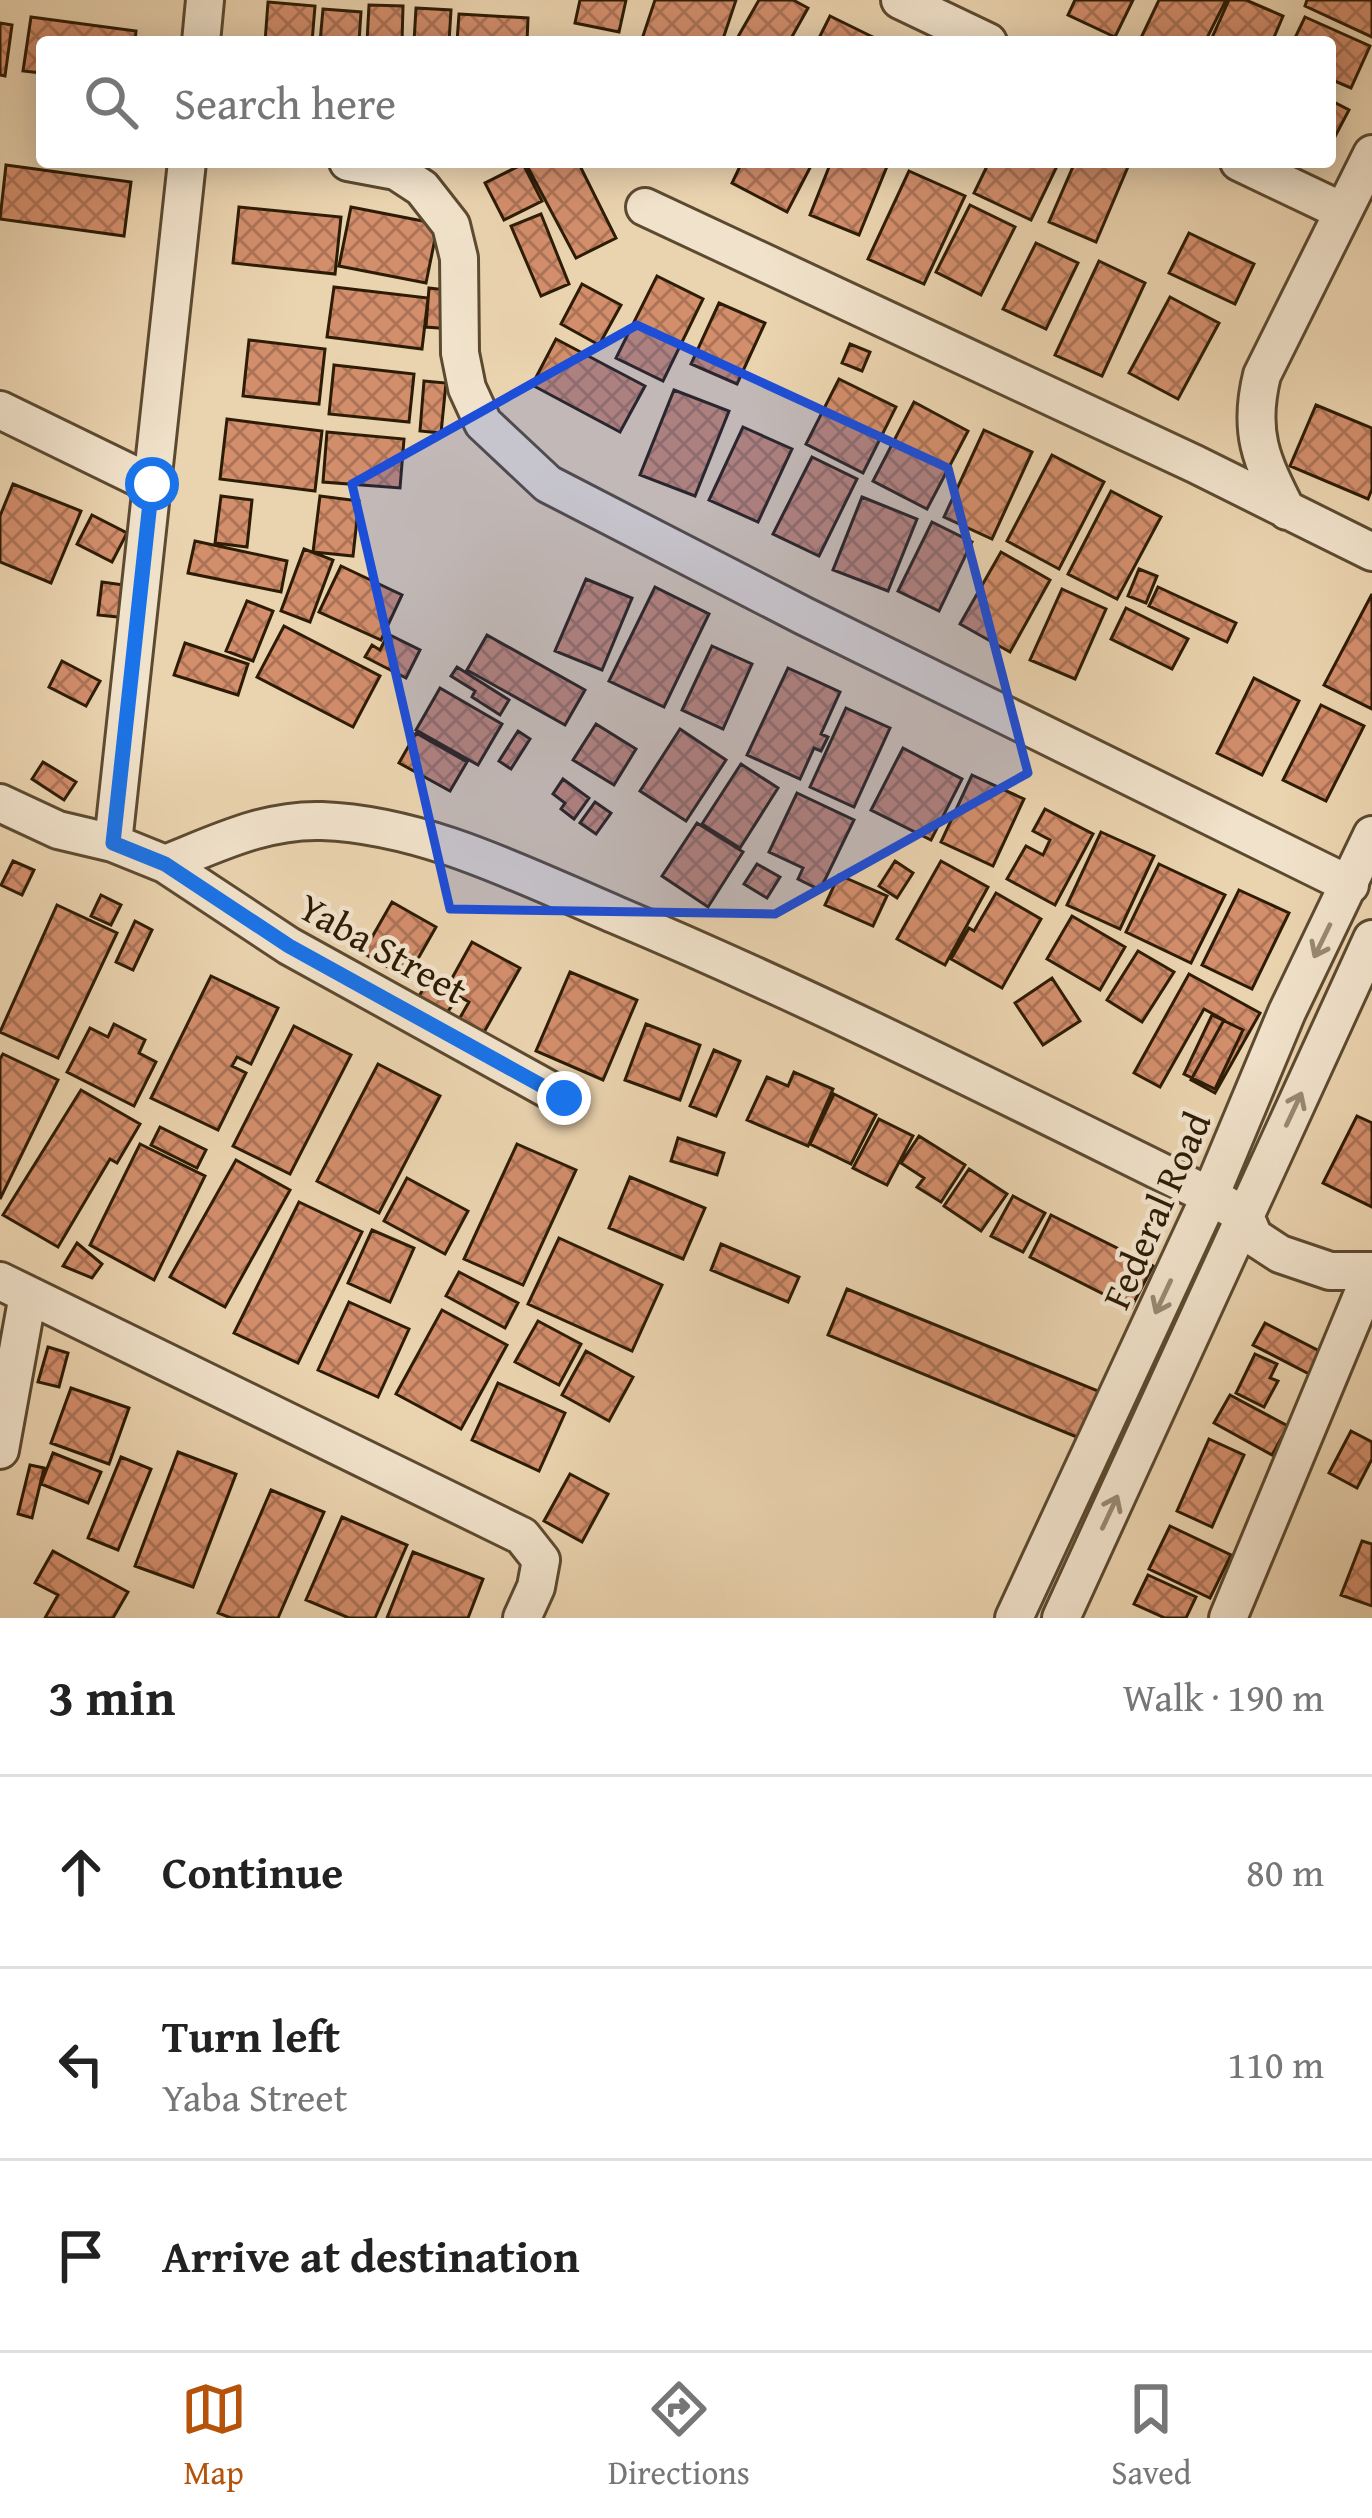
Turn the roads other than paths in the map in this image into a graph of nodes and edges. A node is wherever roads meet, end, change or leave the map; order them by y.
1 (205, 0) edge
2 (900, 0) edge
3 (202, 36) edge
4 (975, 36) edge
5 (1372, 154) edge
6 (186, 168) edge
7 (380, 168) edge
8 (1251, 168) edge
9 (644, 207) dead end
10 (1342, 212) junction
11 (0, 410) edge
12 (152, 484) junction
13 (1287, 511) junction
14 (1372, 552) edge
15 (0, 803) edge
16 (1372, 835) edge
17 (113, 843) junction
18 (165, 864) junction
19 (1350, 885) junction
20 (1372, 939) edge
21 (564, 1098) dead end
22 (1210, 1196) junction
23 (1245, 1216) junction
24 (1372, 1272) edge
25 (14, 1288) edge
26 (0, 1450) edge
27 (522, 1618) edge
28 (1014, 1618) edge
29 (1061, 1618) edge
30 (1228, 1618) edge

1 - 3 street
2 - 4 street
5 - 10 street
6 - 12 street
7 - 19 street
8 - 10 street
9 - 13 street
10 - 13 street
11 - 12 street
12 - 17 street
13 - 14 street
15 - 17 street, Yaba Street
16 - 19 street, Federal Road
17 - 18 street, Yaba Street
18 - 21 street, Yaba Street
18 - 22 street
19 -> 22 street, Federal Road
23 -> 20 street
22 - 23 street
22 -> 28 street, Federal Road
23 - 24 street
29 -> 23 street
24 - 30 street
25 - 26 street
25 - 27 street

